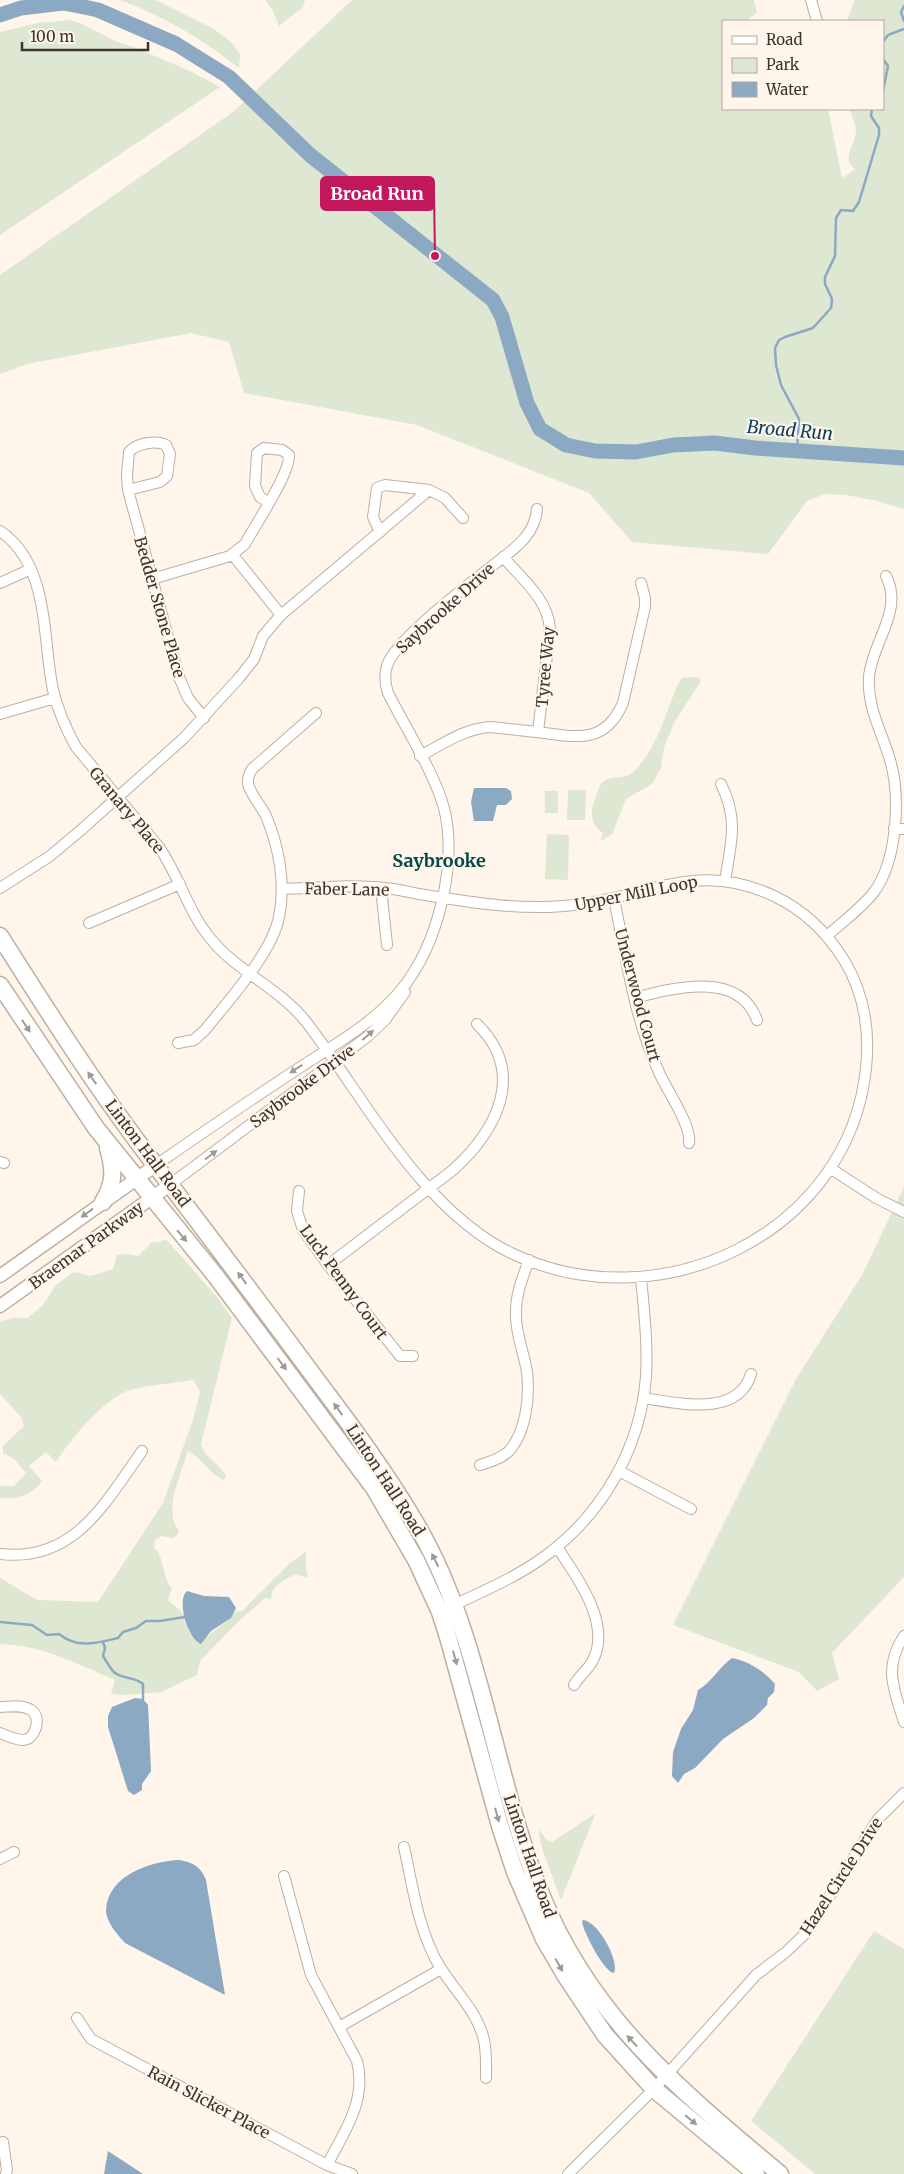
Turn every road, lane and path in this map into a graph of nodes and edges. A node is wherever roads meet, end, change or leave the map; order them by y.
1 (810, 0) edge
2 (817, 20) edge
3 (128, 490) junction
4 (429, 490) junction
5 (268, 502) junction
6 (537, 509) dead end
7 (463, 518) dead end
8 (0, 531) edge
9 (380, 532) junction
10 (232, 554) junction
11 (503, 557) junction
12 (31, 569) junction
13 (886, 576) dead end
14 (152, 579) junction
15 (0, 583) edge
16 (641, 583) dead end
17 (281, 615) junction
18 (55, 698) junction
19 (316, 713) dead end
20 (0, 714) edge
21 (204, 718) junction
22 (538, 732) junction
23 (420, 756) junction
24 (721, 784) dead end
25 (118, 799) junction
26 (899, 828) edge
27 (725, 881) junction
28 (180, 884) junction
29 (0, 888) edge
30 (382, 888) junction
31 (282, 889) junction
32 (442, 898) junction
33 (614, 899) junction
34 (89, 922) dead end
35 (0, 936) edge
36 (827, 936) junction
37 (387, 944) dead end
38 (413, 972) junction
39 (248, 974) junction
40 (0, 985) edge
41 (635, 998) junction
42 (757, 1020) dead end
43 (476, 1024) dead end
44 (178, 1043) dead end
45 (325, 1050) junction
46 (334, 1063) junction
47 (106, 1141) junction
48 (689, 1143) dead end
49 (156, 1165) junction
50 (830, 1168) junction
51 (135, 1179) junction
52 (171, 1184) junction
53 (429, 1188) junction
54 (298, 1191) dead end
55 (151, 1198) junction
56 (103, 1202) junction
57 (904, 1212) edge
58 (529, 1260) junction
59 (328, 1265) junction
60 (0, 1276) edge
61 (641, 1278) junction
62 (0, 1306) edge
63 (412, 1356) dead end
64 (752, 1374) dead end
65 (643, 1398) junction
66 (142, 1451) dead end
67 (480, 1465) dead end
68 (619, 1471) junction
69 (691, 1509) dead end
70 (557, 1547) junction
71 (0, 1554) edge
72 (447, 1609) junction
73 (904, 1636) edge
74 (574, 1685) dead end
75 (0, 1707) edge
76 (904, 1722) edge
77 (0, 1733) edge
78 (904, 1793) edge
79 (404, 1847) dead end
80 (14, 1852) dead end
81 (0, 1859) edge
82 (284, 1876) dead end
83 (441, 1969) junction
84 (77, 2018) dead end
85 (339, 2027) junction
86 (666, 2076) junction
87 (486, 2078) dead end
88 (654, 2089) junction
89 (3, 2142) dead end
90 (327, 2165) junction
91 (6, 2174) edge
92 (352, 2174) edge
93 (568, 2174) edge
94 (756, 2174) edge
95 (780, 2174) edge

1 - 2 street
3 - 3 street, Bedder Stone Place
3 - 14 street, Bedder Stone Place
4 - 7 street
4 - 9 street
4 - 9 street
5 - 5 street
5 - 10 street
6 - 11 street, Saybrooke Drive
8 - 12 street, Granary Place
9 - 17 street
10 - 14 street
10 - 17 street
11 - 22 street, Tyree Way
11 - 23 street, Saybrooke Drive
12 - 15 street
12 - 18 street, Granary Place
13 - 26 street
14 - 21 street, Bedder Stone Place
16 - 22 street
17 - 21 street
18 - 20 street
18 - 25 street, Granary Place
19 - 31 street
21 - 25 street
22 - 23 street
23 - 32 street, Saybrooke Drive
24 - 27 street
25 - 28 street, Granary Place
25 - 29 street
26 - 36 street
27 - 33 street, Upper Mill Loop
27 - 36 street, Upper Mill Loop
28 - 34 street
28 - 39 street, Granary Place
30 - 31 street, Faber Lane
30 - 32 street, Faber Lane
30 - 37 street
31 - 39 street
32 - 33 street, Upper Mill Loop
32 - 38 street, Saybrooke Drive
33 - 41 street, Underwood Court
49 -> 35 main road, Linton Hall Road
36 - 50 street, Upper Mill Loop
38 - 45 street, Saybrooke Drive
46 -> 38 street, Saybrooke Drive
39 - 44 street
39 - 45 street, Granary Place
40 -> 47 main road, Linton Hall Road
41 - 42 street
41 - 48 street, Underwood Court
43 - 53 street
45 - 46 street, Upper Mill Loop
45 -> 49 street, Saybrooke Drive
52 -> 46 street, Saybrooke Drive
46 - 53 street, Upper Mill Loop
47 - 51 main road, Linton Hall Road
47 - 56 main road
49 - 51 street, Braemar Parkway
49 - 52 main road, Linton Hall Road
50 - 57 street
50 - 61 street, Upper Mill Loop
51 - 55 main road, Linton Hall Road
51 - 56 street, Braemar Parkway
52 - 55 street, Braemar Parkway
72 -> 52 main road, Linton Hall Road
53 - 58 street, Upper Mill Loop
53 - 59 street
54 - 59 street, Luck Penny Court
55 - 62 street, Braemar Parkway
55 -> 72 main road, Linton Hall Road
56 -> 60 street, Braemar Parkway
58 - 61 street, Upper Mill Loop
58 - 67 street
59 - 63 street, Luck Penny Court
61 - 65 street
64 - 65 street
65 - 68 street
66 - 71 street
68 - 69 street
68 - 70 street
70 - 72 street
70 - 74 street
86 -> 72 main road, Linton Hall Road
72 -> 88 main road, Linton Hall Road
73 - 76 street
75 - 77 street
78 - 86 street, Hazel Circle Drive
79 - 83 street
80 - 81 street
82 - 85 street
83 - 85 street
83 - 87 street
84 - 90 street, Rain Slicker Place
85 - 90 street
86 - 88 street, Hazel Circle Drive
86 - 95 main road, Linton Hall Road
88 - 93 street
88 -> 94 main road, Linton Hall Road
89 - 91 street
90 - 92 street, Rain Slicker Place

